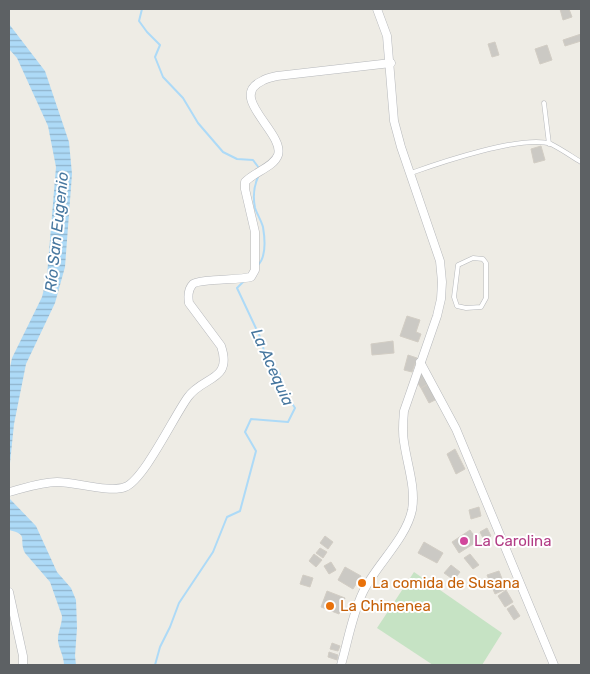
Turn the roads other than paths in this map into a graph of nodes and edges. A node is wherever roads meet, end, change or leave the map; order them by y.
1 (377, 9) edge
2 (391, 63) junction
3 (544, 103) dead end
4 (550, 144) junction
5 (581, 162) edge
6 (411, 174) junction
7 (442, 287) junction
8 (455, 288) junction
9 (420, 362) junction
10 (10, 491) edge
11 (9, 592) edge
12 (23, 665) edge
13 (341, 665) edge
14 (554, 665) edge

1 - 2 street
2 - 6 street
2 - 10 street
3 - 4 lane
4 - 5 lane
4 - 6 lane
6 - 7 street
7 - 8 lane
7 - 9 street
8 - 8 lane
9 - 13 street
9 - 14 street
11 - 12 street

